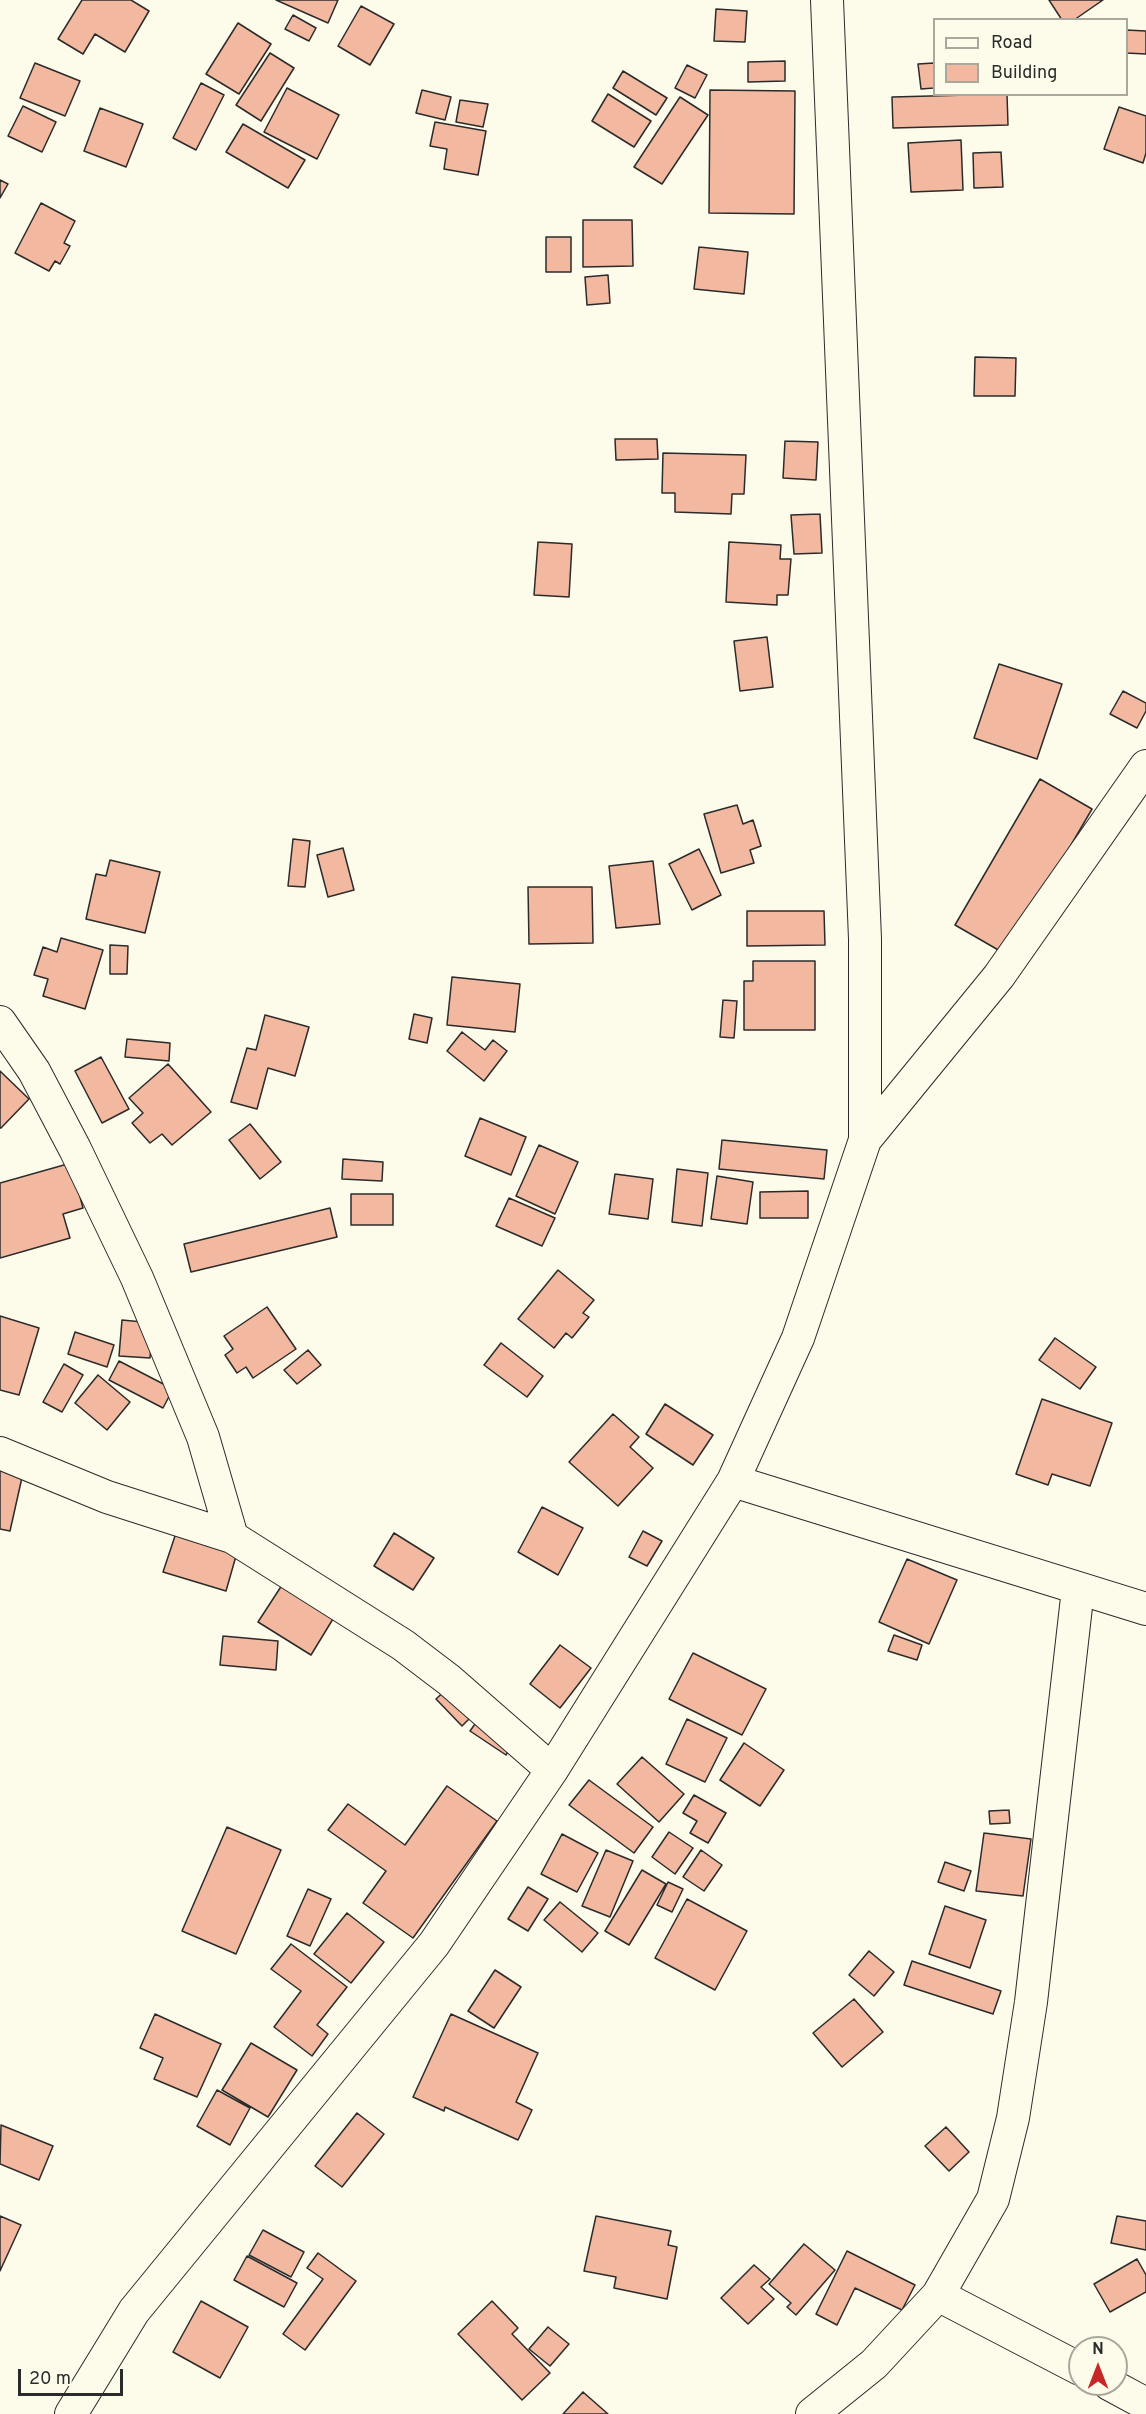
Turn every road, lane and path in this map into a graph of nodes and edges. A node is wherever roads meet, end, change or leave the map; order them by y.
1 (827, 0) edge
2 (1146, 766) edge
3 (0, 1023) edge
4 (865, 1140) junction
5 (0, 1453) edge
6 (733, 1481) junction
7 (232, 1537) junction
8 (1078, 1589) junction
9 (1146, 1609) edge
10 (552, 1770) junction
11 (938, 2295) junction
12 (1068, 2363) edge
13 (1128, 2394) edge
14 (1146, 2404) edge
15 (70, 2414) edge
16 (812, 2414) edge

1 - 4 street
2 - 4 street
3 - 7 street
4 - 6 street
5 - 7 street
6 - 8 street
6 - 10 street
7 - 10 street
8 - 9 street
8 - 11 street
10 - 15 street
11 - 12 street
11 - 16 street
13 - 14 street

